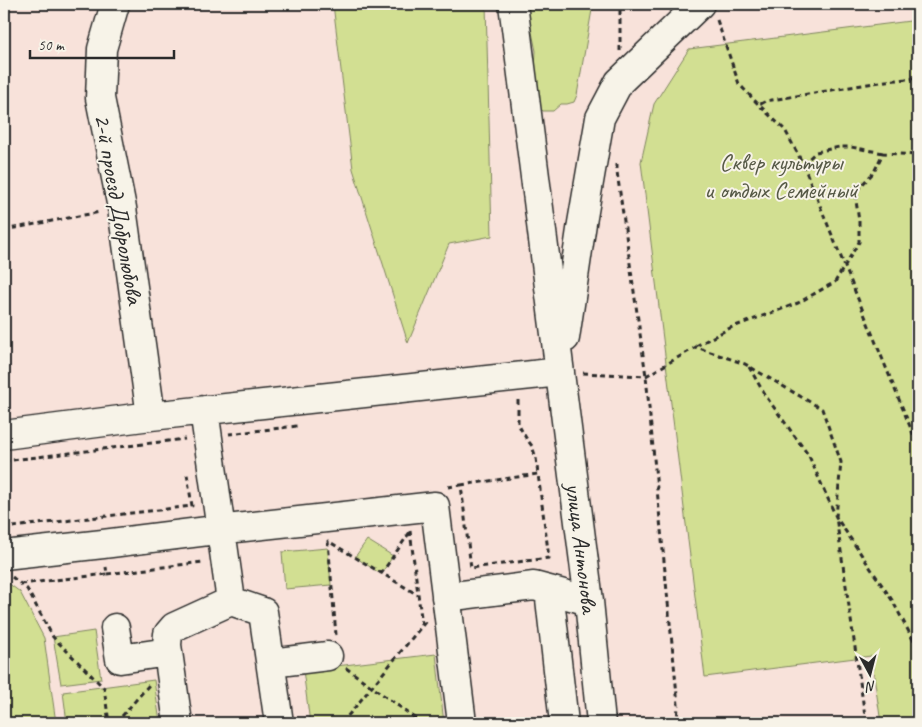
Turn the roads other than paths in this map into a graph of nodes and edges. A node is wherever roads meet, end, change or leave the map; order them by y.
1 (115, 4) edge
2 (513, 4) edge
3 (708, 11) edge
4 (560, 372) junction
5 (204, 410) junction
6 (151, 416) junction
7 (4, 435) edge
8 (221, 529) junction
9 (7, 565) edge
10 (549, 590) junction
11 (446, 597) junction
12 (231, 601) junction
13 (589, 601) junction
14 (115, 628) dead end
15 (169, 657) junction
16 (333, 659) road end
17 (270, 663) junction
18 (178, 723) edge
19 (279, 723) edge
20 (462, 723) edge
21 (564, 723) edge
22 (601, 723) edge

1 - 6 street, 2-й проезд Добролюбова
2 - 4 street, улица Антонова
3 - 4 street
4 - 5 street
4 - 13 street, улица Антонова
5 - 6 street
5 - 8 street
6 - 7 street
8 - 9 street
8 - 11 street
8 - 12 street
10 - 11 street
10 - 13 street
10 - 21 street
11 - 20 street
12 - 15 street
12 - 17 street
13 - 22 street, улица Антонова
14 - 15 street
15 - 18 street
16 - 17 street
17 - 19 street

